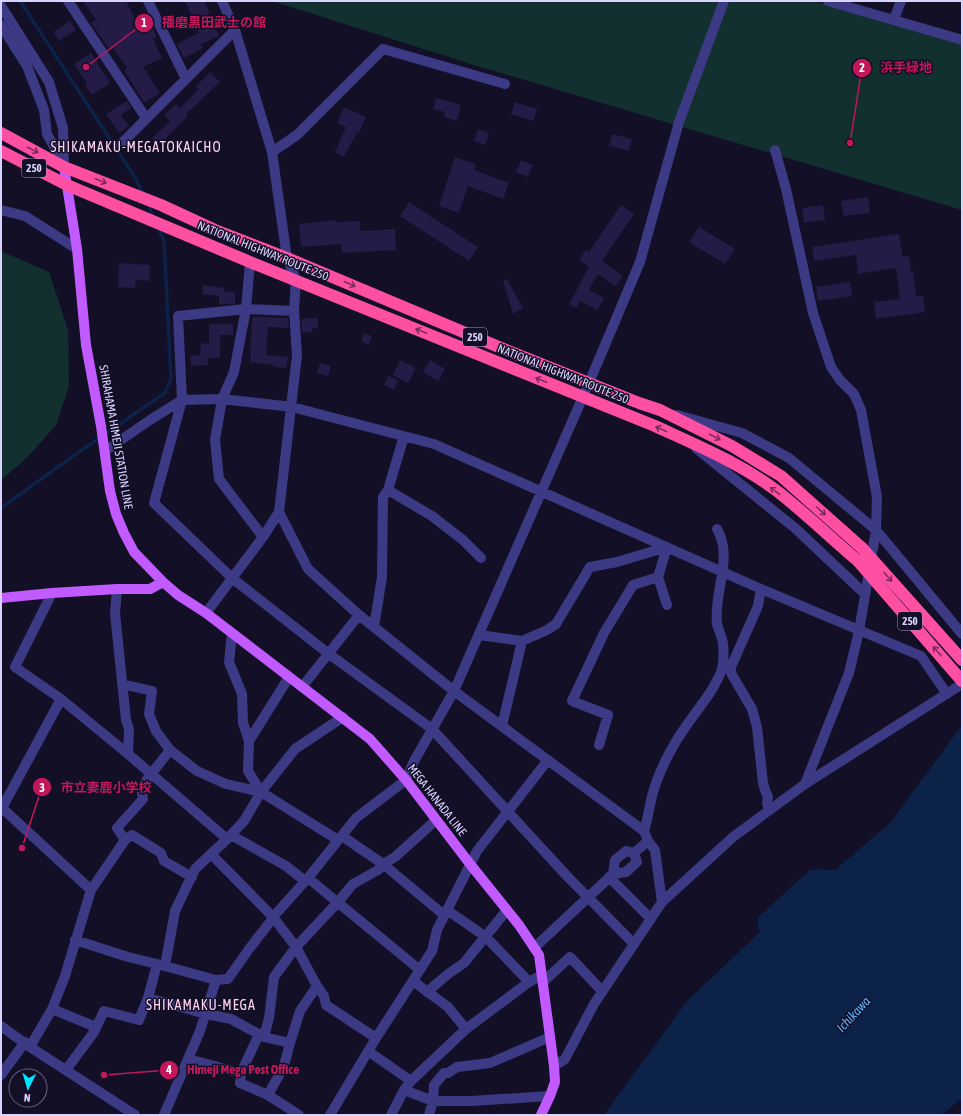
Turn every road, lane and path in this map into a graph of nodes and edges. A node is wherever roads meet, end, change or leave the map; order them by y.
1 (68, 1) edge
2 (148, 1) edge
3 (222, 1) edge
4 (724, 1) edge
5 (828, 1) edge
6 (901, 1) edge
7 (1, 6) edge
8 (894, 19) junction
9 (1, 25) edge
10 (235, 30) junction
11 (962, 40) edge
12 (186, 79) junction
13 (505, 84) dead end
14 (146, 118) junction
15 (1, 133) edge
16 (120, 145) dead end
17 (775, 150) dead end
18 (1, 151) edge
19 (272, 152) junction
20 (64, 167) junction
21 (68, 185) junction
22 (1, 210) edge
23 (77, 249) junction
24 (288, 258) junction
25 (250, 262) junction
26 (296, 280) junction
27 (246, 309) junction
28 (294, 311) junction
29 (589, 383) junction
30 (582, 397) junction
31 (222, 399) junction
32 (182, 400) junction
33 (292, 407) junction
34 (660, 410) junction
35 (404, 436) junction
36 (687, 441) junction
37 (104, 447) junction
38 (388, 490) junction
39 (541, 493) junction
40 (279, 512) junction
41 (717, 529) dead end
42 (876, 530) junction
43 (263, 537) junction
44 (667, 547) junction
45 (481, 558) dead end
46 (722, 571) junction
47 (658, 577) junction
48 (232, 578) junction
49 (163, 582) junction
50 (118, 589) junction
51 (761, 589) junction
52 (52, 593) junction
53 (865, 594) junction
54 (1, 598) edge
55 (667, 606) dead end
56 (206, 613) junction
57 (359, 615) junction
58 (374, 627) junction
59 (859, 631) junction
60 (232, 634) junction
61 (962, 634) edge
62 (479, 635) junction
63 (522, 641) junction
64 (329, 654) junction
65 (962, 660) edge
66 (289, 677) junction
67 (962, 681) edge
68 (122, 684) junction
69 (962, 684) edge
70 (302, 687) junction
71 (454, 690) junction
72 (947, 694) junction
73 (61, 699) junction
74 (343, 717) junction
75 (502, 726) junction
76 (432, 729) junction
77 (249, 741) junction
78 (599, 745) dead end
79 (170, 750) junction
80 (128, 754) junction
81 (548, 760) junction
82 (152, 774) junction
83 (406, 780) junction
84 (805, 784) junction
85 (261, 792) junction
86 (769, 810) junction
87 (508, 812) junction
88 (436, 820) junction
89 (646, 836) junction
90 (229, 837) junction
91 (340, 838) junction
92 (126, 840) junction
93 (634, 853) junction
94 (211, 854) junction
95 (383, 864) junction
96 (470, 864) junction
97 (611, 876) junction
98 (192, 877) junction
99 (306, 880) junction
100 (91, 890) junction
101 (588, 897) junction
102 (338, 902) junction
103 (662, 902) junction
104 (507, 910) junction
105 (445, 912) junction
106 (273, 917) junction
107 (651, 919) junction
108 (486, 937) junction
109 (75, 940) junction
110 (634, 944) junction
111 (296, 947) junction
112 (534, 948) junction
113 (161, 964) junction
114 (420, 970) junction
115 (542, 978) junction
116 (216, 980) junction
117 (413, 981) junction
118 (529, 982) junction
119 (317, 986) junction
120 (602, 991) junction
121 (427, 992) junction
122 (148, 998) junction
123 (52, 1009) junction
124 (206, 1014) junction
125 (1, 1026) edge
126 (96, 1027) junction
127 (466, 1029) junction
128 (262, 1036) junction
129 (550, 1037) junction
130 (376, 1038) junction
131 (290, 1043) junction
132 (28, 1045) junction
133 (368, 1052) junction
134 (436, 1058) junction
135 (188, 1059) junction
136 (554, 1066) junction
137 (66, 1070) junction
138 (241, 1073) junction
139 (448, 1073) junction
140 (1, 1075) edge
141 (411, 1081) junction
142 (404, 1090) junction
143 (268, 1095) junction
144 (550, 1096) junction
145 (433, 1101) junction
146 (130, 1114) edge
147 (164, 1115) edge
148 (299, 1115) edge
149 (330, 1115) edge
150 (391, 1115) edge
151 (429, 1115) edge
152 (541, 1115) edge

1 - 14 street
2 - 12 street
3 - 10 street
4 - 29 street
5 - 8 street
6 - 8 street
7 - 20 street
8 - 11 street
9 - 20 street
10 - 12 street
10 - 19 street
12 - 14 street
13 - 19 street
14 - 16 street
15 -> 20 highway, NATIONAL HIGHWAY ROUTE 250 / 250
17 - 42 street
18 - 21 highway, NATIONAL HIGHWAY ROUTE 250 / 250
19 - 24 street
20 - 21 main road, SHIRAHAMA HIMEJI STATION LINE
20 -> 24 highway, NATIONAL HIGHWAY ROUTE 250 / 250
21 - 23 main road, SHIRAHAMA HIMEJI STATION LINE
21 - 25 highway, NATIONAL HIGHWAY ROUTE 250 / 250
22 - 23 street
23 - 37 main road, SHIRAHAMA HIMEJI STATION LINE
24 - 26 street
24 -> 29 highway, NATIONAL HIGHWAY ROUTE 250 / 250
25 - 26 highway, NATIONAL HIGHWAY ROUTE 250 / 250
25 - 27 street
26 - 28 street
30 -> 26 highway, NATIONAL HIGHWAY ROUTE 250 / 250
27 - 28 street
27 - 31 street
27 - 32 street
28 - 33 street
29 - 30 street
29 - 34 highway, NATIONAL HIGHWAY ROUTE 250 / 250
36 -> 30 highway, NATIONAL HIGHWAY ROUTE 250 / 250
30 - 39 street
31 - 32 street
31 - 33 street
31 - 43 street
32 - 37 street
32 - 48 street
33 - 35 street
33 - 40 street
34 - 42 street
34 -> 65 highway, NATIONAL HIGHWAY ROUTE 250 / 250, bridge
35 - 38 street
35 - 39 street
36 - 53 street
67 -> 36 highway, NATIONAL HIGHWAY ROUTE 250 / 250, bridge
37 - 49 main road, SHIRAHAMA HIMEJI STATION LINE
38 - 45 street
38 - 58 street
39 - 44 street
39 - 62 street
40 - 43 street
40 - 57 street
41 - 46 street
42 - 53 street
42 - 61 street
43 - 48 street
44 - 46 street
44 - 47 street
44 - 63 street
46 - 51 street
46 - 89 street
47 - 55 street
47 - 78 street
48 - 56 street
48 - 64 street
49 - 50 main road
49 - 56 main road, MEGA HANADA LINE
50 - 52 main road
50 - 68 street
51 - 59 street
51 - 86 street
52 - 54 main road
52 - 73 street
53 - 59 street
56 - 60 main road, MEGA HANADA LINE
57 - 58 street
57 - 64 street
58 - 71 street
59 - 72 street
59 - 84 street
60 - 66 main road, MEGA HANADA LINE
60 - 77 street
62 - 63 street
62 - 71 street
63 - 75 street
64 - 70 street
64 - 76 street
66 - 70 main road, MEGA HANADA LINE
66 - 77 street
68 - 79 street
68 - 80 street
69 - 72 street
70 - 74 main road, MEGA HANADA LINE
71 - 75 street
71 - 76 street
72 - 84 street
73 - 80 street
73 - 100 street
74 - 83 main road, MEGA HANADA LINE
74 - 85 street
75 - 81 street
76 - 83 street
76 - 87 street
77 - 85 street
79 - 82 street
79 - 85 street
80 - 82 street
81 - 87 street
81 - 89 street
82 - 90 street
82 - 92 street
83 - 88 main road, MEGA HANADA LINE
83 - 91 street
84 - 86 street
85 - 90 street
85 - 91 street
86 - 103 street
87 - 96 street
87 - 101 street
88 - 95 street
88 - 96 main road, MEGA HANADA LINE
89 - 93 street
89 - 103 street
90 - 94 street
90 - 99 street
91 - 95 street
91 - 99 street
92 - 98 street
92 - 100 street
93 - 97 street
93 - 97 street
94 - 98 street
94 - 106 street
95 - 102 street
95 - 105 street
96 - 104 main road, MEGA HANADA LINE
96 - 105 street
97 - 101 street
97 - 107 street
98 - 113 street
99 - 102 street
99 - 106 street
100 - 109 street
101 - 110 street
101 - 112 street
102 - 111 street
102 - 114 street
103 - 107 street
104 - 108 street
104 - 112 main road, MEGA HANADA LINE
105 - 108 street
105 - 114 street
106 - 111 street
106 - 116 street
107 - 110 street
108 - 118 street
108 - 121 street
109 - 113 street
109 - 123 street
110 - 120 street
111 - 119 street
111 - 128 street
112 - 115 main road, MEGA HANADA LINE
113 - 116 street
113 - 122 street
114 - 117 street
115 - 118 street
115 - 120 street
115 - 129 main road, MEGA HANADA LINE
116 - 124 street
117 - 121 street
117 - 130 street
118 - 127 street
119 - 130 street
119 - 131 street
120 - 136 street
121 - 127 street
122 - 124 street
122 - 126 street
123 - 126 street
123 - 132 street
124 - 128 street
124 - 135 street
125 - 132 street
126 - 137 street
127 - 134 street
128 - 131 street
128 - 138 street
129 - 136 main road, MEGA HANADA LINE
129 - 139 street
130 - 133 street
131 - 143 street
132 - 137 street
132 - 140 street
133 - 141 street
133 - 149 street
134 - 139 street
134 - 141 street
135 - 138 street
135 - 147 street
136 - 144 main road, MEGA HANADA LINE
137 - 146 street
138 - 143 street
139 - 145 street
141 - 142 street
142 - 145 street
142 - 150 street
143 - 148 street
144 - 145 street
144 - 152 main road, MEGA HANADA LINE
145 - 151 street

